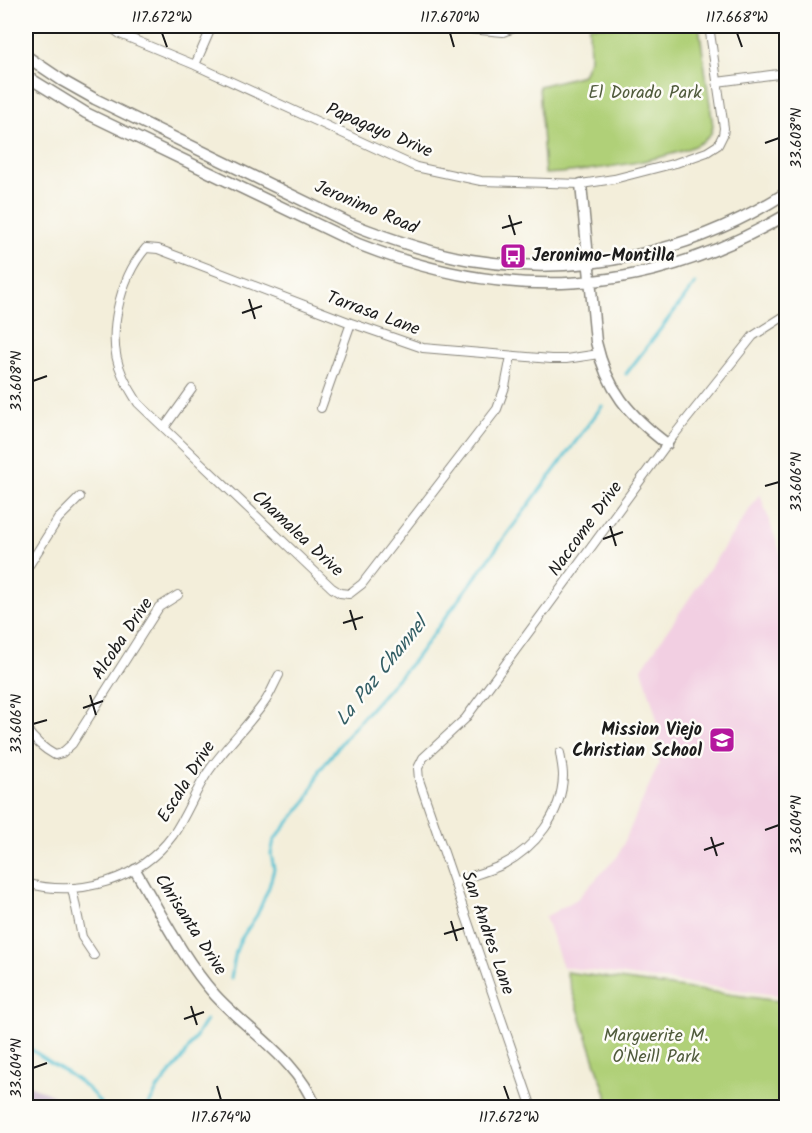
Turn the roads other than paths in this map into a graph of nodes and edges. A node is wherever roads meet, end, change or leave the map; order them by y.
1 (109, 26) edge
2 (212, 26) edge
3 (437, 26) edge
4 (520, 26) edge
5 (710, 26) edge
6 (26, 56) edge
7 (195, 64) junction
8 (786, 73) edge
9 (26, 76) edge
10 (717, 82) junction
11 (581, 184) junction
12 (786, 193) edge
13 (786, 215) edge
14 (146, 248) joint
15 (589, 264) junction
16 (591, 282) junction
17 (786, 315) edge
18 (351, 323) junction
19 (599, 354) junction
20 (511, 356) junction
21 (192, 389) dead end
22 (321, 408) dead end
23 (164, 428) junction
24 (667, 444) junction
25 (81, 497) dead end
26 (26, 570) edge
27 (178, 595) dead end
28 (279, 675) dead end
29 (26, 729) edge
30 (560, 753) dead end
31 (418, 768) joint
32 (135, 870) junction
33 (454, 882) junction
34 (26, 883) edge
35 (72, 888) junction
36 (94, 955) dead end
37 (316, 1107) edge
38 (532, 1107) edge

1 - 7 street, Papagayo Drive
2 - 7 street
3 - 4 street
5 - 10 street
6 - 15 main road, Jeronimo Road
7 - 11 street, Papagayo Drive
8 - 10 street
9 - 16 main road, Jeronimo Road
10 - 11 street, Papagayo Drive
11 - 15 main road
12 - 15 main road, Jeronimo Road
13 - 16 main road, Jeronimo Road
14 - 18 street, Tarrasa Lane
14 - 23 street, Chamalea Drive
15 - 16 main road
16 - 19 main road
17 - 24 street, Naccome Drive
18 - 20 street, Tarrasa Lane
18 - 22 street
19 - 20 street, Tarrasa Lane
19 - 24 main road
20 - 23 street, Chamalea Drive
21 - 23 street
24 - 31 street, Naccome Drive
25 - 26 street
27 - 29 street, Alcoba Drive
28 - 32 street, Escala Drive
30 - 33 street
31 - 33 street, San Andres Lane
32 - 35 street, Chrisanta Drive
32 - 37 main road, Chrisanta Drive
33 - 38 street, San Andres Lane
34 - 35 street, Chrisanta Drive
35 - 36 street

